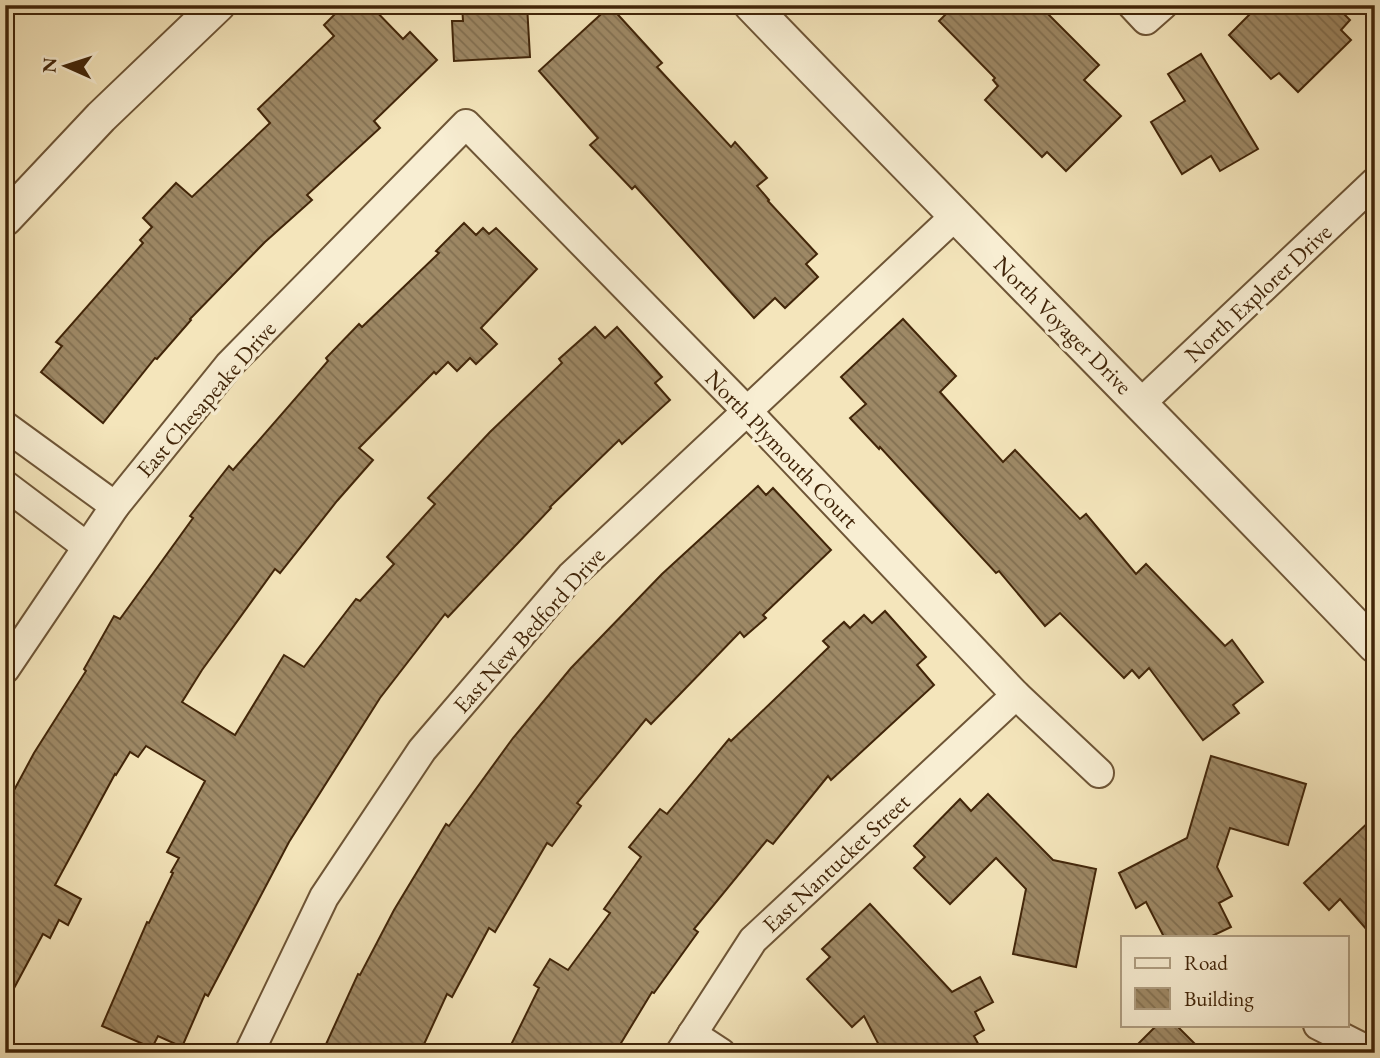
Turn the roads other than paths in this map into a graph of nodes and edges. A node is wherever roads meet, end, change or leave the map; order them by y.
1 (218, 5) edge
2 (751, 5) edge
3 (466, 124) joint
4 (1375, 183) edge
5 (954, 216) junction
6 (5, 219) edge
7 (1140, 403) junction
8 (748, 412) junction
9 (5, 426) edge
10 (5, 485) edge
11 (115, 506) junction
12 (86, 546) junction
13 (1375, 646) edge
14 (5, 669) edge
15 (1016, 695) junction
16 (1099, 773) dead end
17 (1320, 1026) edge
18 (686, 1044) edge
19 (249, 1053) edge
20 (721, 1053) edge
21 (1373, 1053) edge

1 - 6 street
2 - 5 street, North Voyager Drive
3 - 8 street, North Plymouth Court
3 - 11 street, East Chesapeake Drive
4 - 7 street, North Explorer Drive
5 - 7 street, North Voyager Drive
5 - 8 street, East New Bedford Drive
7 - 13 street, North Voyager Drive
8 - 15 street, North Plymouth Court
8 - 19 street, East New Bedford Drive
9 - 11 street
10 - 12 street
11 - 12 street, East Chesapeake Drive
12 - 14 street, East Chesapeake Drive
15 - 16 street, North Plymouth Court
15 - 18 street, East Nantucket Street
17 - 21 street
18 - 20 street

